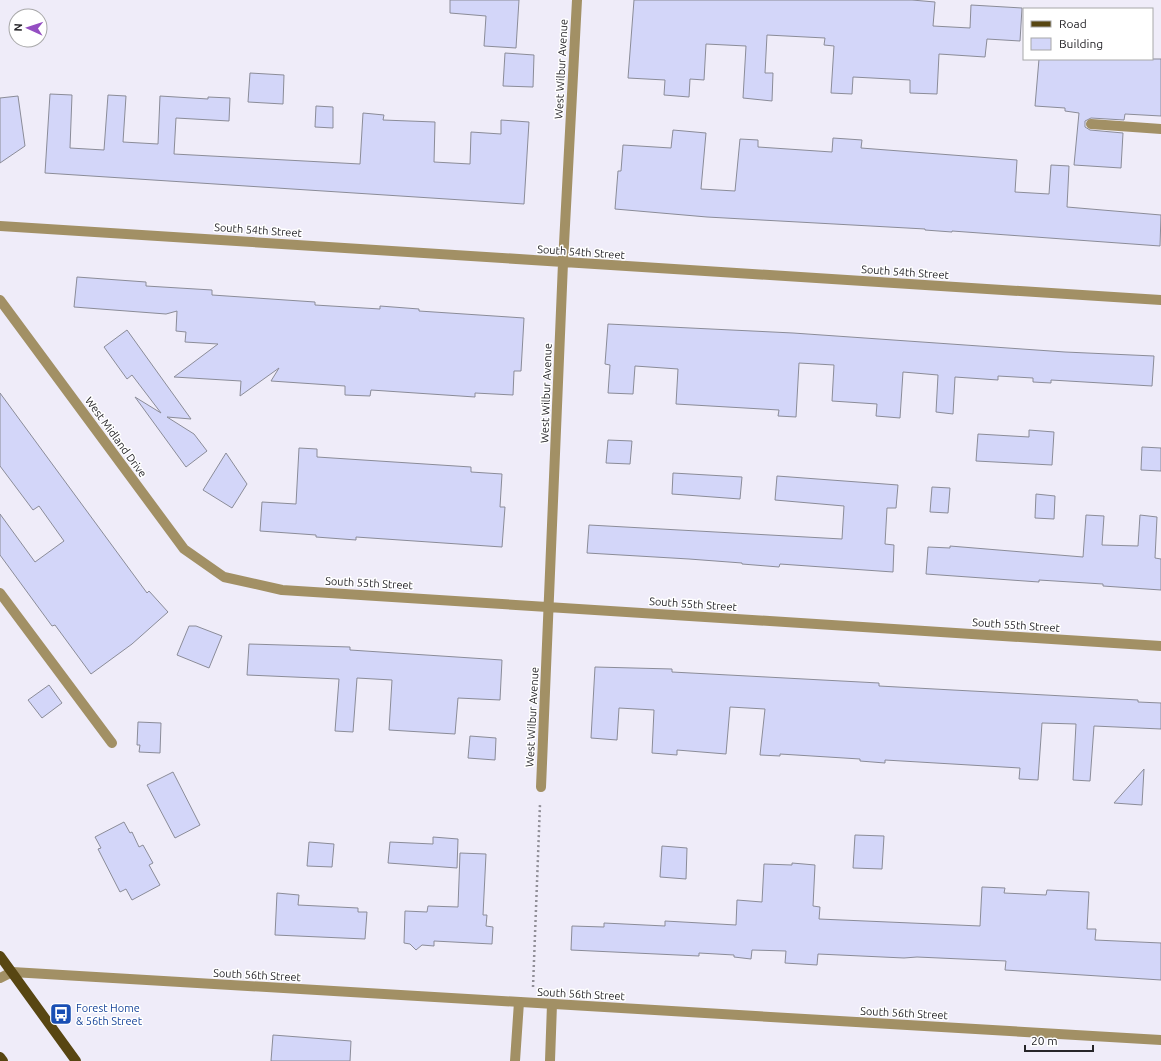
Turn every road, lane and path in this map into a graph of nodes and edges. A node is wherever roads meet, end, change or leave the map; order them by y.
1 (577, 0) edge
2 (1091, 124) dead end
3 (1161, 128) edge
4 (0, 226) edge
5 (563, 263) junction
6 (0, 300) edge
7 (1161, 300) edge
8 (224, 578) joint
9 (0, 593) edge
10 (549, 606) junction
11 (1161, 646) edge
12 (112, 743) dead end
13 (541, 788) joint
14 (0, 956) edge
15 (12, 972) junction
16 (0, 978) edge
17 (519, 1002) junction
18 (532, 1003) junction
19 (552, 1004) junction
20 (1161, 1040) edge
21 (0, 1057) edge
22 (3, 1061) edge
23 (76, 1061) edge
24 (515, 1061) edge
25 (550, 1061) edge

1 - 5 street, West Wilbur Avenue
2 - 3 street
4 - 5 street, South 54th Street
5 - 7 street, South 54th Street
5 - 10 street, West Wilbur Avenue
6 - 8 street, West Midland Drive
8 - 10 street, South 55th Street
9 - 12 street
10 - 11 street, South 55th Street
10 - 13 street, West Wilbur Avenue
13 - 18 path
14 - 15 main road
15 - 16 street, South 56th Street
15 - 17 street, South 56th Street
15 - 23 main road
17 - 18 street, South 56th Street
17 - 24 street
18 - 19 street, South 56th Street
19 - 20 street, South 56th Street
19 - 25 street
21 - 22 main road

